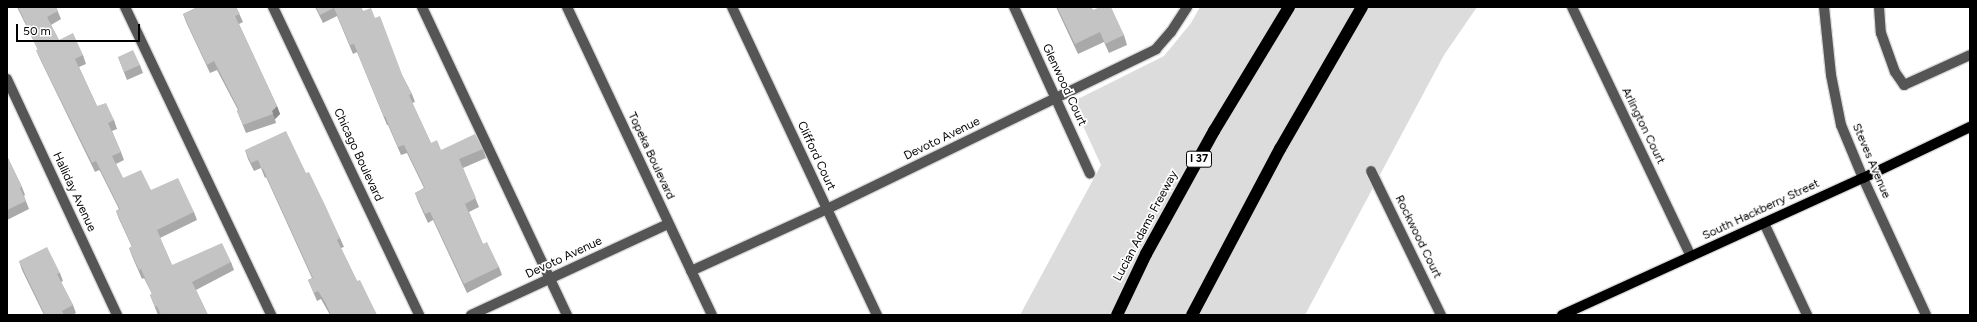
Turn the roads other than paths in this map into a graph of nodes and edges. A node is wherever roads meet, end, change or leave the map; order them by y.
1 (125, 7) edge
2 (273, 7) edge
3 (422, 7) edge
4 (567, 7) edge
5 (732, 7) edge
6 (1014, 7) edge
7 (1187, 7) edge
8 (1289, 7) edge
9 (1362, 7) edge
10 (1572, 7) edge
11 (1824, 7) edge
12 (1878, 7) edge
13 (1970, 55) edge
14 (7, 79) edge
15 (1057, 98) junction
16 (1970, 127) edge
17 (1371, 171) dead end
18 (1090, 174) dead end
19 (1863, 178) junction
20 (827, 209) junction
21 (1764, 223) junction
22 (668, 224) junction
23 (1692, 256) junction
24 (691, 271) junction
25 (550, 278) junction
26 (117, 315) edge
27 (271, 315) edge
28 (419, 315) edge
29 (471, 315) edge
30 (567, 315) edge
31 (712, 315) edge
32 (876, 315) edge
33 (1117, 315) edge
34 (1192, 315) edge
35 (1441, 315) edge
36 (1562, 315) edge
37 (1807, 315) edge
38 (1926, 315) edge

1 - 27 street
2 - 28 street, Chicago Boulevard
3 - 25 street
4 - 22 street, Topeka Boulevard
5 - 20 street, Clifford Court
6 - 15 street, Glenwood Court
7 - 15 street, Devoto Avenue
8 - 33 highway, Lucian Adams Freeway / I 37
9 - 34 highway
10 - 23 street, Arlington Court
11 - 19 street, Steves Avenue
12 - 13 street
14 - 26 street, Halliday Avenue
15 - 18 street, Glenwood Court
15 - 20 street, Devoto Avenue
16 - 19 main road, South Hackberry Street
17 - 35 street, Rockwood Court
19 - 21 main road, South Hackberry Street
19 - 38 street, Steves Avenue
20 - 24 street, Devoto Avenue
20 - 32 street, Clifford Court
21 - 23 main road, South Hackberry Street
21 - 37 street
22 - 24 street, Topeka Boulevard
22 - 25 street, Devoto Avenue
23 - 36 main road, South Hackberry Street
24 - 31 street, Topeka Boulevard
25 - 29 street, Devoto Avenue
25 - 30 street

